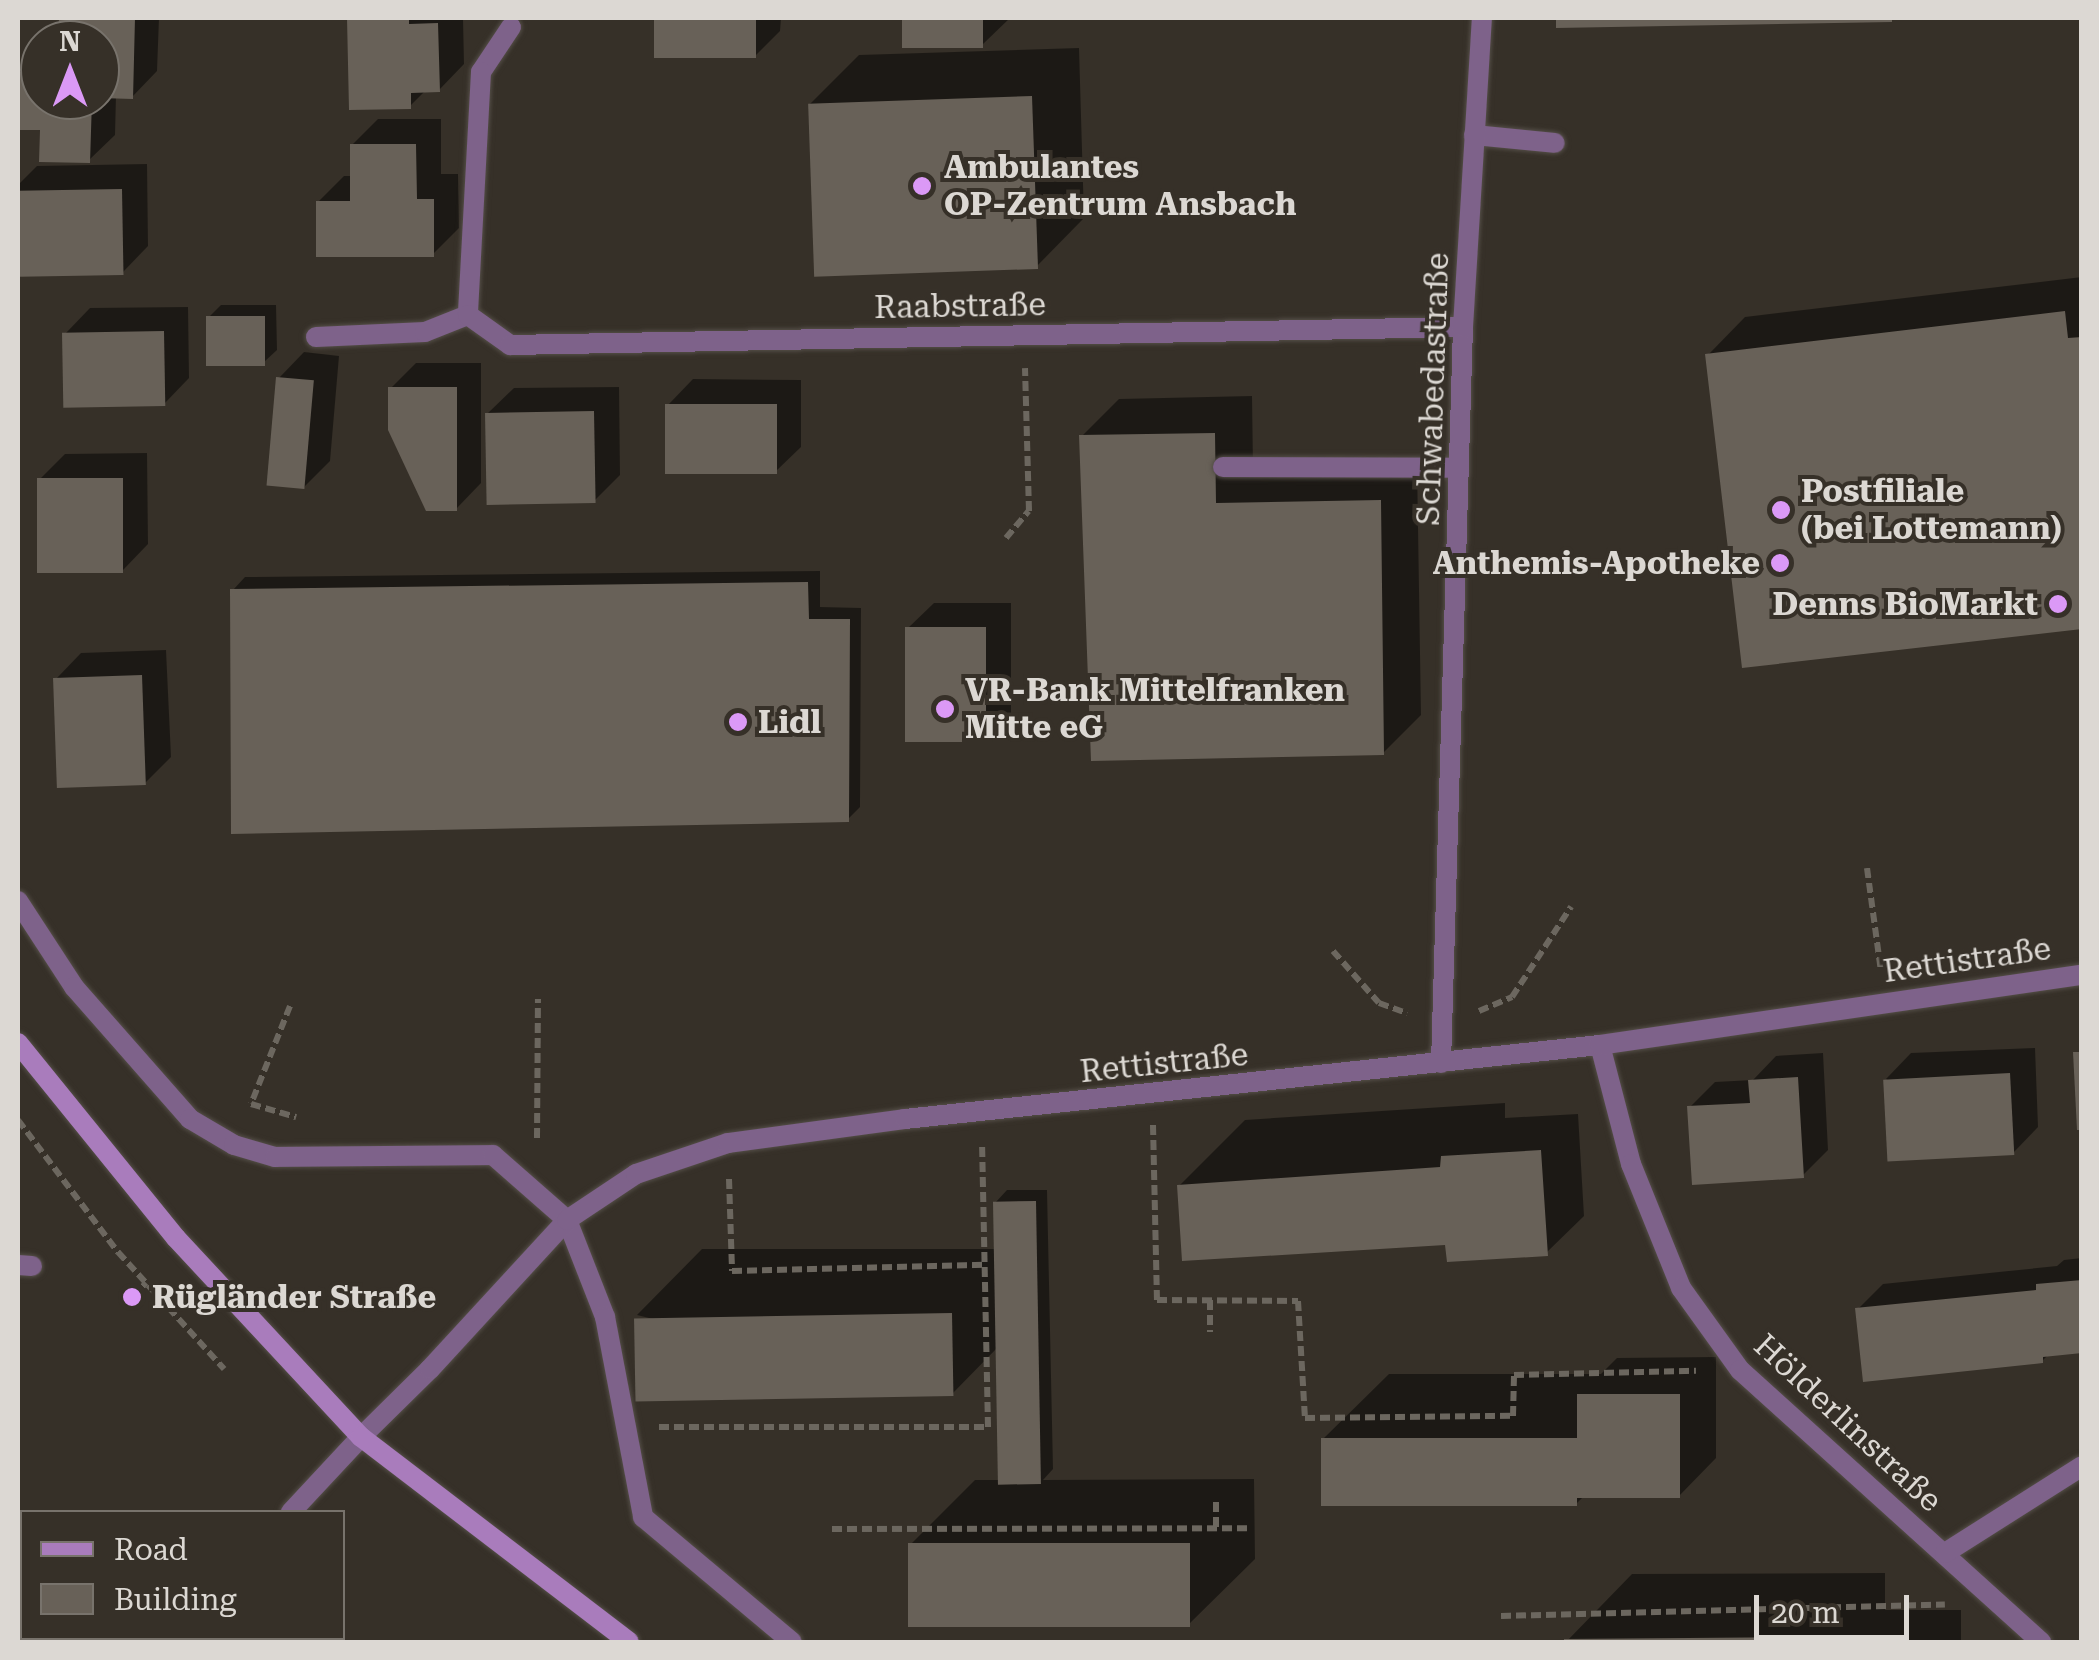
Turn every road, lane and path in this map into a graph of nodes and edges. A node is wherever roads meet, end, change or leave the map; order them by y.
1 (1482, 18) edge
2 (511, 27) dead end
3 (1474, 135) junction
4 (1556, 143) dead end
5 (468, 315) junction
6 (1463, 327) junction
7 (1024, 335) junction
8 (316, 336) dead end
9 (1222, 467) dead end
10 (1459, 468) junction
11 (1006, 538) dead end
12 (1867, 868) dead end
13 (18, 900) edge
14 (1571, 907) dead end
15 (1333, 950) dead end
16 (2082, 975) edge
17 (538, 999) dead end
18 (1885, 1001) junction
19 (290, 1006) dead end
20 (1442, 1026) junction
21 (18, 1042) edge
22 (1600, 1045) junction
23 (1441, 1063) junction
24 (1152, 1094) junction
25 (251, 1104) dead end
26 (981, 1112) junction
27 (18, 1120) edge
28 (536, 1138) dead end
29 (728, 1143) junction
30 (567, 1220) junction
31 (985, 1265) junction
32 (146, 1284) junction
33 (132, 1297) dead end
34 (1210, 1300) junction
35 (1210, 1332) dead end
36 (224, 1368) dead end
37 (1740, 1370) junction
38 (622, 1427) junction
39 (361, 1436) junction
40 (2082, 1466) edge
41 (1216, 1502) dead end
42 (293, 1510) edge
43 (1216, 1528) junction
44 (1247, 1528) dead end
45 (832, 1530) dead end
46 (1944, 1552) junction
47 (2000, 1602) junction
48 (1502, 1616) dead end
49 (628, 1642) edge
50 (792, 1642) edge
51 (2041, 1642) edge

1 - 3 street, Schwabedastraße
2 - 5 street
3 - 4 street
3 - 6 street, Schwabedastraße
5 - 7 street, Raabstraße
5 - 8 street
6 - 7 street, Raabstraße
6 - 10 street, Schwabedastraße
7 - 11 path
9 - 10 street
10 - 20 street, Schwabedastraße
12 - 18 path
13 - 30 street
14 - 20 path
15 - 20 path
16 - 18 street, Rettistraße
17 - 28 path
18 - 22 street, Rettistraße
19 - 25 path
20 - 23 street, Schwabedastraße
21 - 39 main road
22 - 23 street, Rettistraße
22 - 37 street, Hölderlinstraße
23 - 24 street, Rettistraße
24 - 26 street, Rettistraße
24 - 34 path
26 - 29 street, Rettistraße
26 - 31 path
27 - 32 path
29 - 30 street, Rettistraße
29 - 31 path
30 - 38 street
30 - 39 street, Rettistraße
31 - 38 path
32 - 33 path
32 - 36 path
34 - 35 path
34 - 37 path
37 - 46 street, Hölderlinstraße
38 - 50 street
39 - 42 street, Rettistraße
39 - 49 main road
40 - 46 street
41 - 43 path
43 - 44 path
43 - 45 path
46 - 47 street, Hölderlinstraße
47 - 48 path
47 - 51 street, Hölderlinstraße

